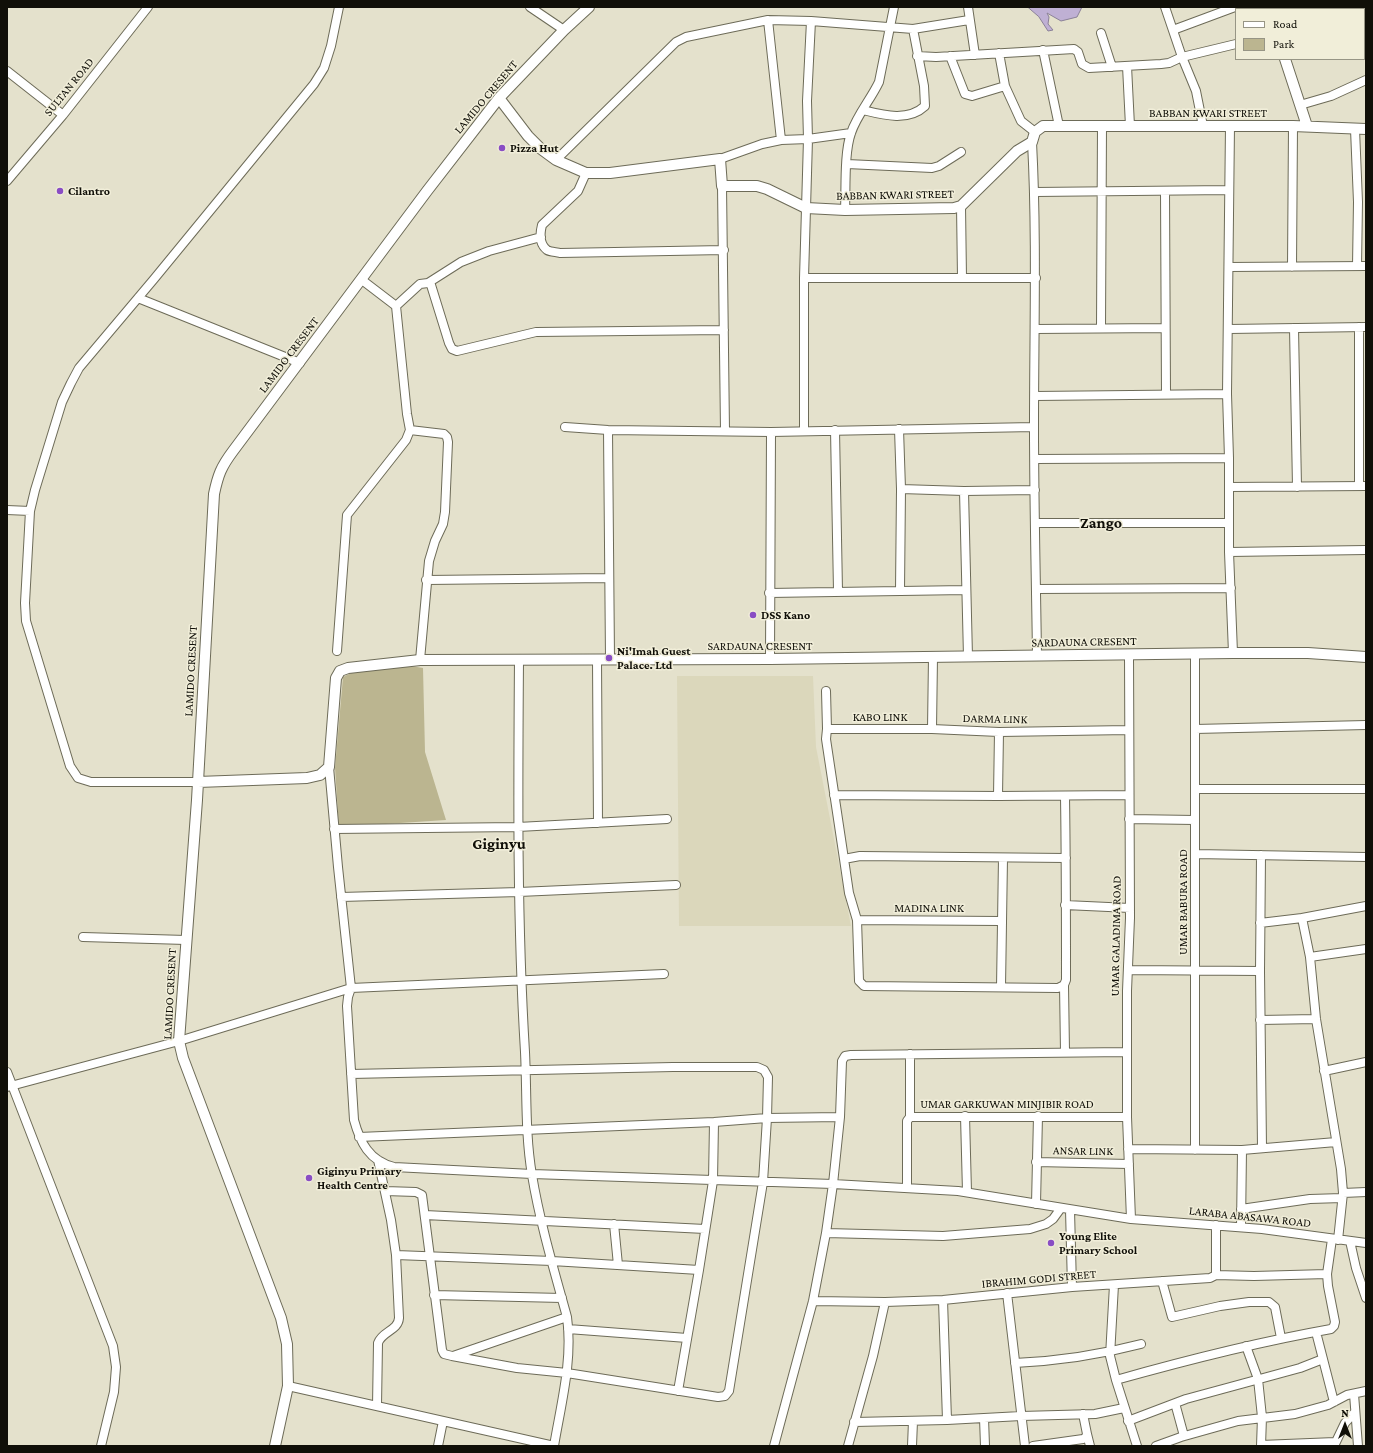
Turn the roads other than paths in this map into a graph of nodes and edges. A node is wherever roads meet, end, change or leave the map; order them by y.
1 (340, 7) edge
2 (530, 7) edge
3 (589, 7) edge
4 (894, 7) edge
5 (968, 7) edge
6 (1165, 7) edge
7 (1235, 7) edge
8 (144, 9) edge
9 (768, 20) junction
10 (970, 20) junction
11 (811, 21) junction
12 (889, 27) junction
13 (913, 29) junction
14 (564, 30) junction
15 (1173, 30) junction
16 (1100, 33) dead end
17 (1235, 44) edge
18 (1043, 50) junction
19 (999, 53) junction
20 (975, 55) junction
21 (917, 56) junction
22 (950, 56) junction
23 (1182, 57) junction
24 (1285, 60) edge
25 (1126, 66) junction
26 (1112, 67) junction
27 (7, 71) edge
28 (1366, 80) edge
29 (1005, 86) junction
30 (499, 98) junction
31 (1300, 105) junction
32 (863, 110) junction
33 (63, 115) junction
34 (1102, 125) junction
35 (1059, 126) junction
36 (1130, 126) junction
37 (1203, 126) junction
38 (1230, 126) junction
39 (1293, 126) junction
40 (1307, 126) junction
41 (1355, 129) junction
42 (1366, 129) edge
43 (851, 133) junction
44 (1033, 137) junction
45 (808, 139) junction
46 (781, 140) junction
47 (961, 152) dead end
48 (720, 159) junction
49 (556, 160) junction
50 (847, 164) junction
51 (586, 173) junction
52 (7, 181) edge
53 (722, 186) junction
54 (1229, 190) junction
55 (1165, 191) junction
56 (1035, 192) junction
57 (1101, 192) junction
58 (1362, 202) edge
59 (961, 206) junction
60 (806, 208) junction
61 (845, 210) junction
62 (541, 237) junction
63 (724, 250) junction
64 (1362, 266) edge
65 (1229, 267) junction
66 (1292, 267) junction
67 (804, 278) junction
68 (962, 278) junction
69 (1036, 278) junction
70 (362, 280) junction
71 (428, 283) junction
72 (138, 298) junction
73 (396, 306) junction
74 (1363, 327) edge
75 (1101, 328) junction
76 (1165, 328) junction
77 (1294, 328) junction
78 (1035, 329) junction
79 (1229, 329) junction
80 (724, 330) junction
81 (300, 363) junction
82 (1166, 394) junction
83 (1227, 394) junction
84 (1034, 396) junction
85 (564, 427) dead end
86 (1034, 427) junction
87 (899, 429) junction
88 (410, 430) junction
89 (608, 430) junction
90 (836, 430) junction
91 (725, 431) junction
92 (804, 431) junction
93 (771, 432) junction
94 (1035, 458) junction
95 (1229, 458) junction
96 (1363, 486) edge
97 (1229, 487) junction
98 (1297, 487) junction
99 (902, 490) junction
100 (1035, 490) junction
101 (964, 491) junction
102 (7, 510) edge
103 (30, 511) junction
104 (1035, 523) junction
105 (1229, 523) junction
106 (1366, 550) edge
107 (1229, 552) junction
108 (608, 578) junction
109 (426, 580) junction
110 (1231, 588) junction
111 (1036, 589) junction
112 (900, 590) junction
113 (966, 590) junction
114 (838, 591) junction
115 (769, 593) junction
116 (337, 652) dead end
117 (1233, 653) junction
118 (1129, 654) junction
119 (1195, 654) junction
120 (1037, 656) junction
121 (933, 657) junction
122 (968, 657) junction
123 (1366, 658) edge
124 (597, 659) junction
125 (610, 659) junction
126 (420, 660) junction
127 (519, 660) junction
128 (770, 660) junction
129 (826, 691) dead end
130 (1366, 725) edge
131 (828, 729) junction
132 (932, 729) junction
133 (1195, 729) junction
134 (1129, 730) junction
135 (999, 732) junction
136 (329, 767) junction
137 (198, 782) junction
138 (1195, 789) junction
139 (1366, 789) edge
140 (834, 795) junction
141 (998, 796) junction
142 (1065, 796) junction
143 (1129, 796) junction
144 (667, 819) dead end
145 (1129, 819) junction
146 (1195, 820) junction
147 (598, 823) junction
148 (518, 827) junction
149 (334, 829) junction
150 (1195, 854) junction
151 (1262, 855) junction
152 (1366, 857) edge
153 (1003, 858) junction
154 (1066, 858) junction
155 (844, 859) junction
156 (676, 885) dead end
157 (519, 892) junction
158 (341, 897) junction
159 (1065, 905) junction
160 (1366, 906) edge
161 (1130, 908) junction
162 (1302, 918) junction
163 (857, 920) junction
164 (1001, 921) junction
165 (1260, 924) junction
166 (83, 937) dead end
167 (186, 940) junction
168 (1366, 949) edge
169 (1310, 957) junction
170 (1128, 970) junction
171 (1196, 971) junction
172 (1260, 971) junction
173 (664, 974) dead end
174 (521, 980) junction
175 (1064, 985) junction
176 (1001, 987) junction
177 (351, 988) junction
178 (1316, 1019) junction
179 (1260, 1020) junction
180 (179, 1041) junction
181 (1065, 1052) junction
182 (1127, 1052) junction
183 (910, 1054) junction
184 (1366, 1062) edge
185 (526, 1070) junction
186 (1324, 1071) junction
187 (7, 1072) edge
188 (351, 1074) junction
189 (10, 1086) edge
190 (965, 1116) junction
191 (1038, 1116) junction
192 (840, 1117) junction
193 (910, 1117) junction
194 (1127, 1117) junction
195 (768, 1118) junction
196 (714, 1122) junction
197 (527, 1130) junction
198 (359, 1137) junction
199 (1336, 1142) junction
200 (1262, 1148) junction
201 (1128, 1149) junction
202 (1195, 1150) junction
203 (1242, 1150) junction
204 (378, 1160) junction
205 (1036, 1162) junction
206 (1129, 1164) junction
207 (532, 1174) junction
208 (713, 1180) junction
209 (763, 1182) junction
210 (834, 1184) junction
211 (907, 1188) junction
212 (385, 1191) junction
213 (967, 1192) junction
214 (1366, 1192) edge
215 (1342, 1195) junction
216 (1036, 1204) junction
217 (1061, 1208) junction
218 (1241, 1209) junction
219 (1070, 1210) junction
220 (425, 1215) junction
221 (1130, 1218) junction
222 (541, 1221) junction
223 (614, 1224) junction
224 (1216, 1225) junction
225 (1241, 1227) junction
226 (705, 1229) junction
227 (826, 1233) junction
228 (1335, 1240) junction
229 (1350, 1242) junction
230 (1366, 1243) edge
231 (396, 1255) junction
232 (429, 1256) junction
233 (552, 1261) junction
234 (618, 1265) junction
235 (699, 1270) junction
236 (1327, 1274) junction
237 (1216, 1275) junction
238 (1162, 1281) junction
239 (1114, 1284) junction
240 (1072, 1287) junction
241 (1007, 1293) junction
242 (434, 1295) junction
243 (562, 1298) junction
244 (1366, 1298) edge
245 (943, 1300) junction
246 (813, 1301) junction
247 (885, 1302) junction
248 (567, 1317) junction
249 (568, 1329) junction
250 (1316, 1332) junction
251 (687, 1338) junction
252 (1281, 1338) junction
253 (1141, 1344) dead end
254 (1246, 1346) junction
255 (1110, 1352) junction
256 (452, 1356) junction
257 (1323, 1359) junction
258 (1015, 1363) junction
259 (567, 1373) junction
260 (1258, 1379) junction
261 (1116, 1380) junction
262 (288, 1386) junction
263 (678, 1391) junction
264 (1366, 1391) edge
265 (1354, 1394) junction
266 (1334, 1402) junction
267 (1175, 1403) junction
268 (377, 1406) junction
269 (1124, 1408) junction
270 (1355, 1412) junction
271 (1083, 1414) junction
272 (1021, 1416) junction
273 (1262, 1417) junction
274 (984, 1418) junction
275 (443, 1420) junction
276 (947, 1420) junction
277 (913, 1421) junction
278 (1128, 1421) junction
279 (854, 1422) junction
280 (1087, 1434) junction
281 (1184, 1436) junction
282 (1334, 1444) edge
283 (101, 1446) edge
284 (275, 1446) edge
285 (438, 1446) edge
286 (554, 1446) edge
287 (774, 1446) edge
288 (848, 1446) edge
289 (912, 1446) edge
290 (985, 1446) edge
291 (1025, 1446) edge
292 (1033, 1446) edge
293 (1090, 1446) edge
294 (1137, 1446) edge
295 (1156, 1446) edge
296 (1261, 1446) edge
297 (1358, 1446) edge

1 - 72 street
2 - 14 street
3 - 14 street, LAMIDO CRESENT
4 - 12 street
5 - 10 street
6 - 15 street
7 - 15 street
8 - 33 street, SULTAN ROAD
9 - 11 street
9 - 46 street
9 - 49 street
10 - 13 street
10 - 20 street
11 - 12 street
11 - 45 street
12 - 13 street
12 - 32 street
13 - 21 street
14 - 30 street, LAMIDO CRESENT
15 - 23 street
16 - 26 street
17 - 23 street
18 - 19 street
18 - 26 street
18 - 35 street
19 - 20 street
19 - 29 street
20 - 22 street
21 - 22 street
21 - 32 street
22 - 29 street
23 - 25 street
23 - 37 street
24 - 31 street
25 - 26 street
25 - 36 street
27 - 33 street
28 - 31 street
29 - 44 street
30 - 49 street
30 - 70 street, LAMIDO CRESENT
31 - 40 street
32 - 43 street
33 - 52 street, SULTAN ROAD
34 - 35 street, BABBAN KWARI STREET
34 - 36 street, BABBAN KWARI STREET
34 - 57 street
35 - 44 street, BABBAN KWARI STREET
36 - 37 street, BABBAN KWARI STREET
37 - 38 street, BABBAN KWARI STREET
38 - 39 street, BABBAN KWARI STREET
38 - 54 street
39 - 40 street, BABBAN KWARI STREET
39 - 66 street
40 - 41 street, BABBAN KWARI STREET
41 - 42 street, BABBAN KWARI STREET
41 - 58 street
43 - 45 street
43 - 50 street
44 - 56 street
44 - 59 street, BABBAN KWARI STREET
45 - 46 street
45 - 60 street
46 - 48 street
47 - 50 street
48 - 51 street
48 - 53 street
49 - 51 street
50 - 61 street
51 - 62 street
53 - 60 street, BABBAN KWARI STREET
53 - 63 street
54 - 55 street
54 - 65 street
55 - 57 street
55 - 76 street
56 - 57 street
56 - 69 street
57 - 75 street
58 - 64 street
59 - 61 street, BABBAN KWARI STREET
59 - 68 street
60 - 61 street, BABBAN KWARI STREET
60 - 67 street
62 - 63 street
62 - 71 street
63 - 80 street
64 - 66 street
65 - 66 street
65 - 79 street
67 - 68 street
67 - 92 street
68 - 69 street
69 - 78 street
70 - 73 street
70 - 81 street, LAMIDO CRESENT
71 - 73 street
71 - 80 street
72 - 81 street
72 - 103 street
73 - 88 street
74 - 77 street
74 - 96 street
75 - 76 street
75 - 78 street
76 - 82 street
77 - 79 street
77 - 98 street
78 - 84 street
79 - 83 street
80 - 91 street
81 - 137 street, LAMIDO CRESENT
82 - 83 street
82 - 84 street
83 - 95 street
84 - 86 street
85 - 89 street
86 - 87 street
86 - 94 street
87 - 90 street
87 - 99 street
88 - 109 street
88 - 116 street
89 - 91 street
89 - 108 street
90 - 92 street
90 - 114 street
91 - 93 street
92 - 93 street
93 - 115 street
94 - 95 street
94 - 100 street
95 - 97 street
96 - 98 street
97 - 98 street
97 - 105 street
99 - 101 street
99 - 112 street
100 - 101 street
100 - 104 street
101 - 113 street
102 - 103 street
103 - 137 street
104 - 105 street
104 - 111 street
105 - 107 street
106 - 107 street
107 - 110 street
108 - 109 street
108 - 125 street
109 - 126 street
110 - 111 street
110 - 117 street
111 - 120 street
112 - 113 street
112 - 114 street
113 - 122 street
114 - 115 street
115 - 128 street
117 - 119 street, SARDAUNA CRESENT
117 - 123 street, SARDAUNA CRESENT
118 - 119 street, SARDAUNA CRESENT
118 - 120 street, SARDAUNA CRESENT
118 - 134 street, UMAR GALADIMA ROAD
119 - 133 street, UMAR BABURA ROAD
120 - 122 street, SARDAUNA CRESENT
121 - 122 street, SARDAUNA CRESENT
121 - 128 street, SARDAUNA CRESENT
121 - 132 street
124 - 125 street, SARDAUNA CRESENT
124 - 127 street, SARDAUNA CRESENT
124 - 147 street
125 - 128 street, SARDAUNA CRESENT
126 - 127 street, SARDAUNA CRESENT
126 - 136 street, SARDAUNA CRESENT
127 - 148 street
129 - 131 street
130 - 133 street
131 - 132 street, KABO LINK
131 - 140 street
132 - 135 street, DARMA LINK
133 - 138 street, UMAR BABURA ROAD
134 - 135 street, DARMA LINK
134 - 143 street, UMAR GALADIMA ROAD
135 - 141 street
136 - 137 street
136 - 149 street
137 - 167 street, LAMIDO CRESENT
138 - 139 street
138 - 146 street, UMAR BABURA ROAD
140 - 141 street
140 - 155 street
141 - 142 street
142 - 143 street
142 - 154 street
143 - 145 street, UMAR GALADIMA ROAD
144 - 147 street
145 - 146 street
145 - 161 street, UMAR GALADIMA ROAD
146 - 150 street, UMAR BABURA ROAD
147 - 148 street
148 - 149 street
148 - 157 street
149 - 158 street
150 - 151 street
150 - 171 street, UMAR BABURA ROAD
151 - 152 street
151 - 165 street
153 - 154 street
153 - 155 street
153 - 164 street
154 - 159 street
155 - 163 street
156 - 157 street
157 - 158 street
157 - 174 street
158 - 177 street
159 - 161 street
159 - 175 street
160 - 162 street
161 - 170 street, UMAR GALADIMA ROAD
162 - 165 street
162 - 169 street
163 - 164 street, MADINA LINK
163 - 176 street
164 - 176 street
165 - 172 street
166 - 167 street
167 - 180 street, LAMIDO CRESENT
168 - 169 street
169 - 178 street
170 - 171 street
170 - 182 street, UMAR GALADIMA ROAD
171 - 172 street
171 - 202 street, UMAR BABURA ROAD
172 - 179 street
173 - 174 street
174 - 177 street
174 - 185 street
175 - 176 street
175 - 181 street
177 - 180 street
177 - 188 street
178 - 179 street
178 - 186 street
179 - 200 street
180 - 189 street
180 - 262 street, LAMIDO CRESENT
181 - 182 street
181 - 183 street
182 - 194 street, UMAR GALADIMA ROAD
183 - 192 street
183 - 193 street
184 - 186 street
185 - 188 street
185 - 195 street
185 - 197 street
186 - 199 street
187 - 189 street
188 - 198 street
189 - 283 street
190 - 191 street, UMAR GARKUWAN MINJIBIR ROAD
190 - 193 street, UMAR GARKUWAN MINJIBIR ROAD
190 - 213 street
191 - 194 street, UMAR GARKUWAN MINJIBIR ROAD
191 - 205 street
192 - 195 street
192 - 210 street
193 - 211 street, UMAR GARKUWAN MINJIBIR ROAD
194 - 201 street, UMAR GALADIMA ROAD
195 - 196 street
195 - 209 street
196 - 197 street
196 - 208 street
197 - 198 street
197 - 207 street
198 - 204 street
199 - 200 street
199 - 215 street
200 - 203 street
201 - 202 street
201 - 206 street, UMAR GALADIMA ROAD
202 - 203 street
203 - 218 street
204 - 207 street, LARABA ABASAWA ROAD
204 - 212 street
205 - 206 street, ANSAR LINK
205 - 216 street
206 - 221 street, UMAR GALADIMA ROAD
207 - 208 street, LARABA ABASAWA ROAD
207 - 222 street
208 - 209 street, LARABA ABASAWA ROAD
208 - 226 street
209 - 210 street, LARABA ABASAWA ROAD
209 - 263 street
210 - 211 street, LARABA ABASAWA ROAD
210 - 227 street
211 - 213 street, LARABA ABASAWA ROAD
212 - 220 street
212 - 231 street
213 - 216 street, LARABA ABASAWA ROAD
214 - 215 street
215 - 218 street
215 - 228 street
216 - 217 street, LARABA ABASAWA ROAD
217 - 219 street, LARABA ABASAWA ROAD
217 - 227 street
218 - 225 street
219 - 221 street, LARABA ABASAWA ROAD
219 - 240 street
220 - 222 street
220 - 232 street
221 - 224 street, LARABA ABASAWA ROAD
222 - 223 street
222 - 233 street
223 - 226 street
223 - 234 street
224 - 225 street, LARABA ABASAWA ROAD
224 - 237 street
225 - 228 street, LARABA ABASAWA ROAD
226 - 235 street
227 - 246 street
228 - 229 street, LARABA ABASAWA ROAD
228 - 236 street
229 - 230 street, LARABA ABASAWA ROAD
229 - 244 street
231 - 232 street
231 - 268 street
232 - 233 street
232 - 242 street
233 - 234 street
233 - 243 street
234 - 235 street
235 - 251 street
236 - 237 street, IBRAHIM GODI STREET
236 - 250 street
237 - 238 street, IBRAHIM GODI STREET
238 - 239 street, IBRAHIM GODI STREET
238 - 252 street
239 - 240 street, IBRAHIM GODI STREET
239 - 255 street
240 - 241 street, IBRAHIM GODI STREET
241 - 245 street, IBRAHIM GODI STREET
241 - 258 street
242 - 243 street
242 - 256 street
243 - 248 street
245 - 247 street, IBRAHIM GODI STREET
245 - 276 street
246 - 247 street, IBRAHIM GODI STREET
246 - 287 street
247 - 279 street
248 - 249 street
248 - 256 street
249 - 251 street
249 - 259 street
250 - 252 street
250 - 257 street
251 - 263 street
252 - 254 street
253 - 255 street
254 - 260 street
254 - 261 street
255 - 258 street
255 - 261 street
256 - 259 street
257 - 260 street
257 - 266 street
258 - 272 street
259 - 263 street
259 - 286 street
260 - 267 street
260 - 273 street
261 - 269 street
262 - 268 street
262 - 284 street, LAMIDO CRESENT
264 - 265 street
265 - 266 street
265 - 270 street
266 - 273 street
267 - 278 street
267 - 281 street
268 - 275 street
269 - 271 street
269 - 278 street
270 - 282 street
270 - 297 street
271 - 272 street
271 - 280 street
272 - 274 street
272 - 291 street
273 - 281 street
273 - 296 street
274 - 276 street
274 - 290 street
275 - 285 street
275 - 286 street
276 - 277 street
277 - 279 street
277 - 289 street
278 - 294 street
279 - 288 street
280 - 292 street
280 - 293 street
281 - 295 street
282 - 296 street

